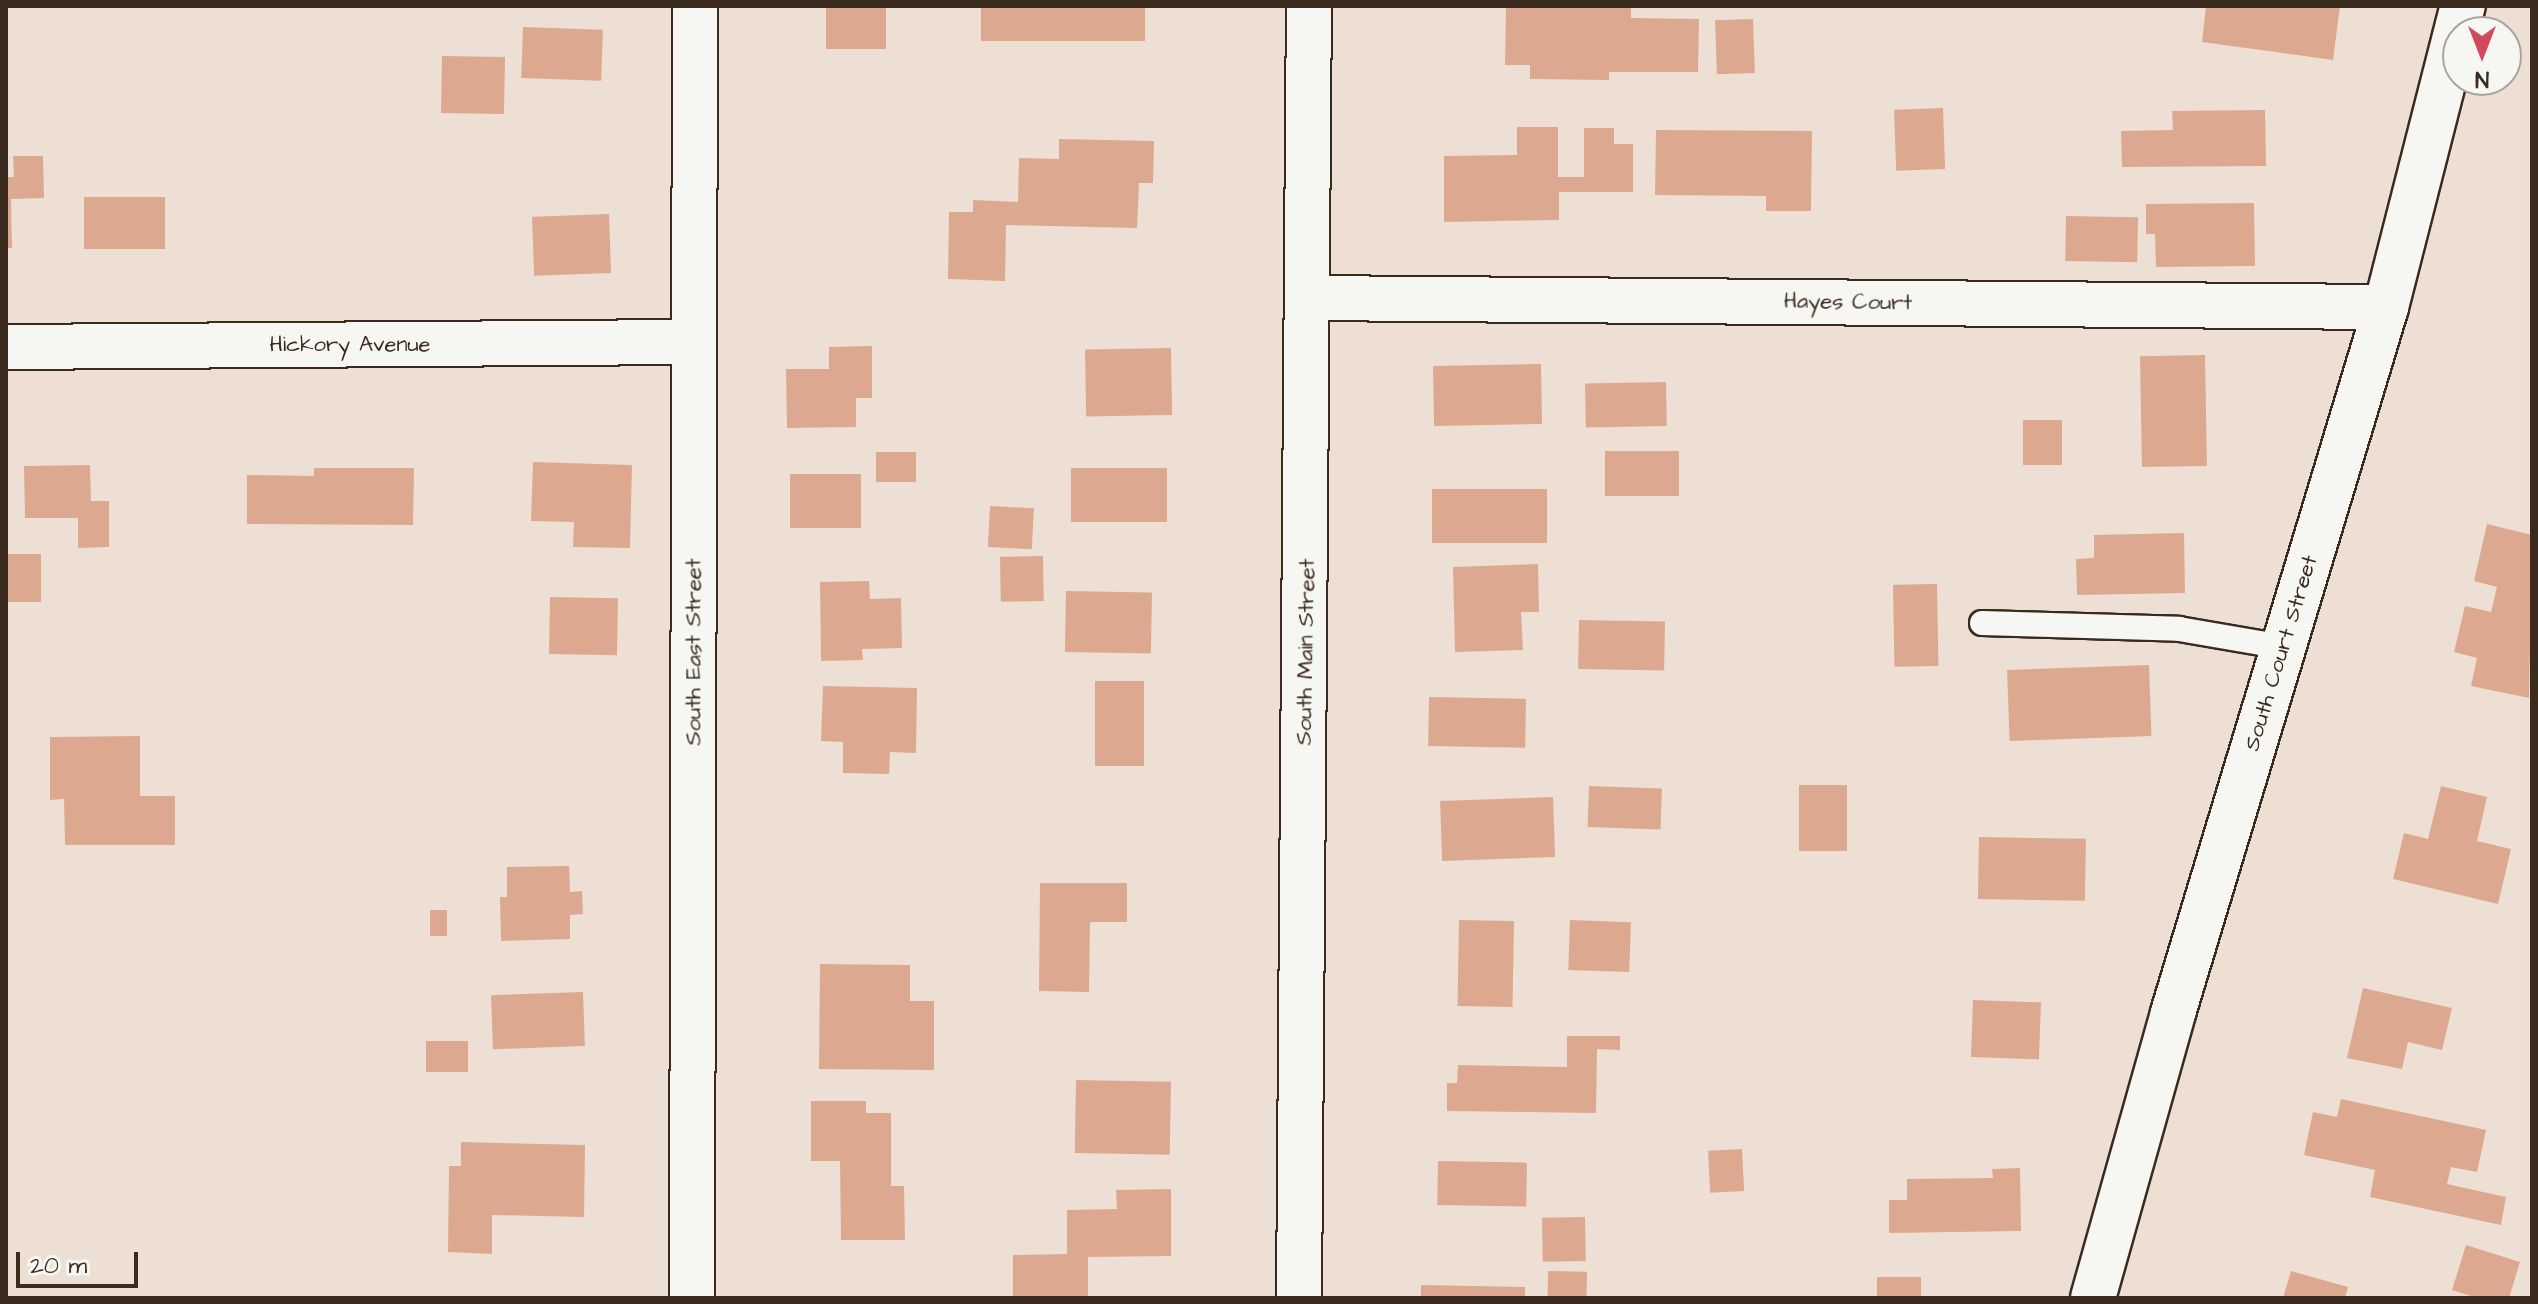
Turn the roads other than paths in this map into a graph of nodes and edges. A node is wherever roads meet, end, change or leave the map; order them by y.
1 (695, 6) edge
2 (1309, 6) edge
3 (2463, 6) edge
4 (1309, 298) junction
5 (2386, 307) junction
6 (694, 342) junction
7 (6, 347) edge
8 (1982, 623) dead end
9 (2283, 647) junction
10 (692, 1298) edge
11 (1299, 1298) edge
12 (2093, 1298) edge

1 - 6 street, South East Street
2 - 4 street, South Main Street
3 - 5 street, South Court Street
4 - 5 street, Hayes Court
4 - 11 street, South Main Street
5 - 9 street, South Court Street
6 - 7 street, Hickory Avenue
6 - 10 street, South East Street
8 - 9 lane
9 - 12 street, South Court Street

